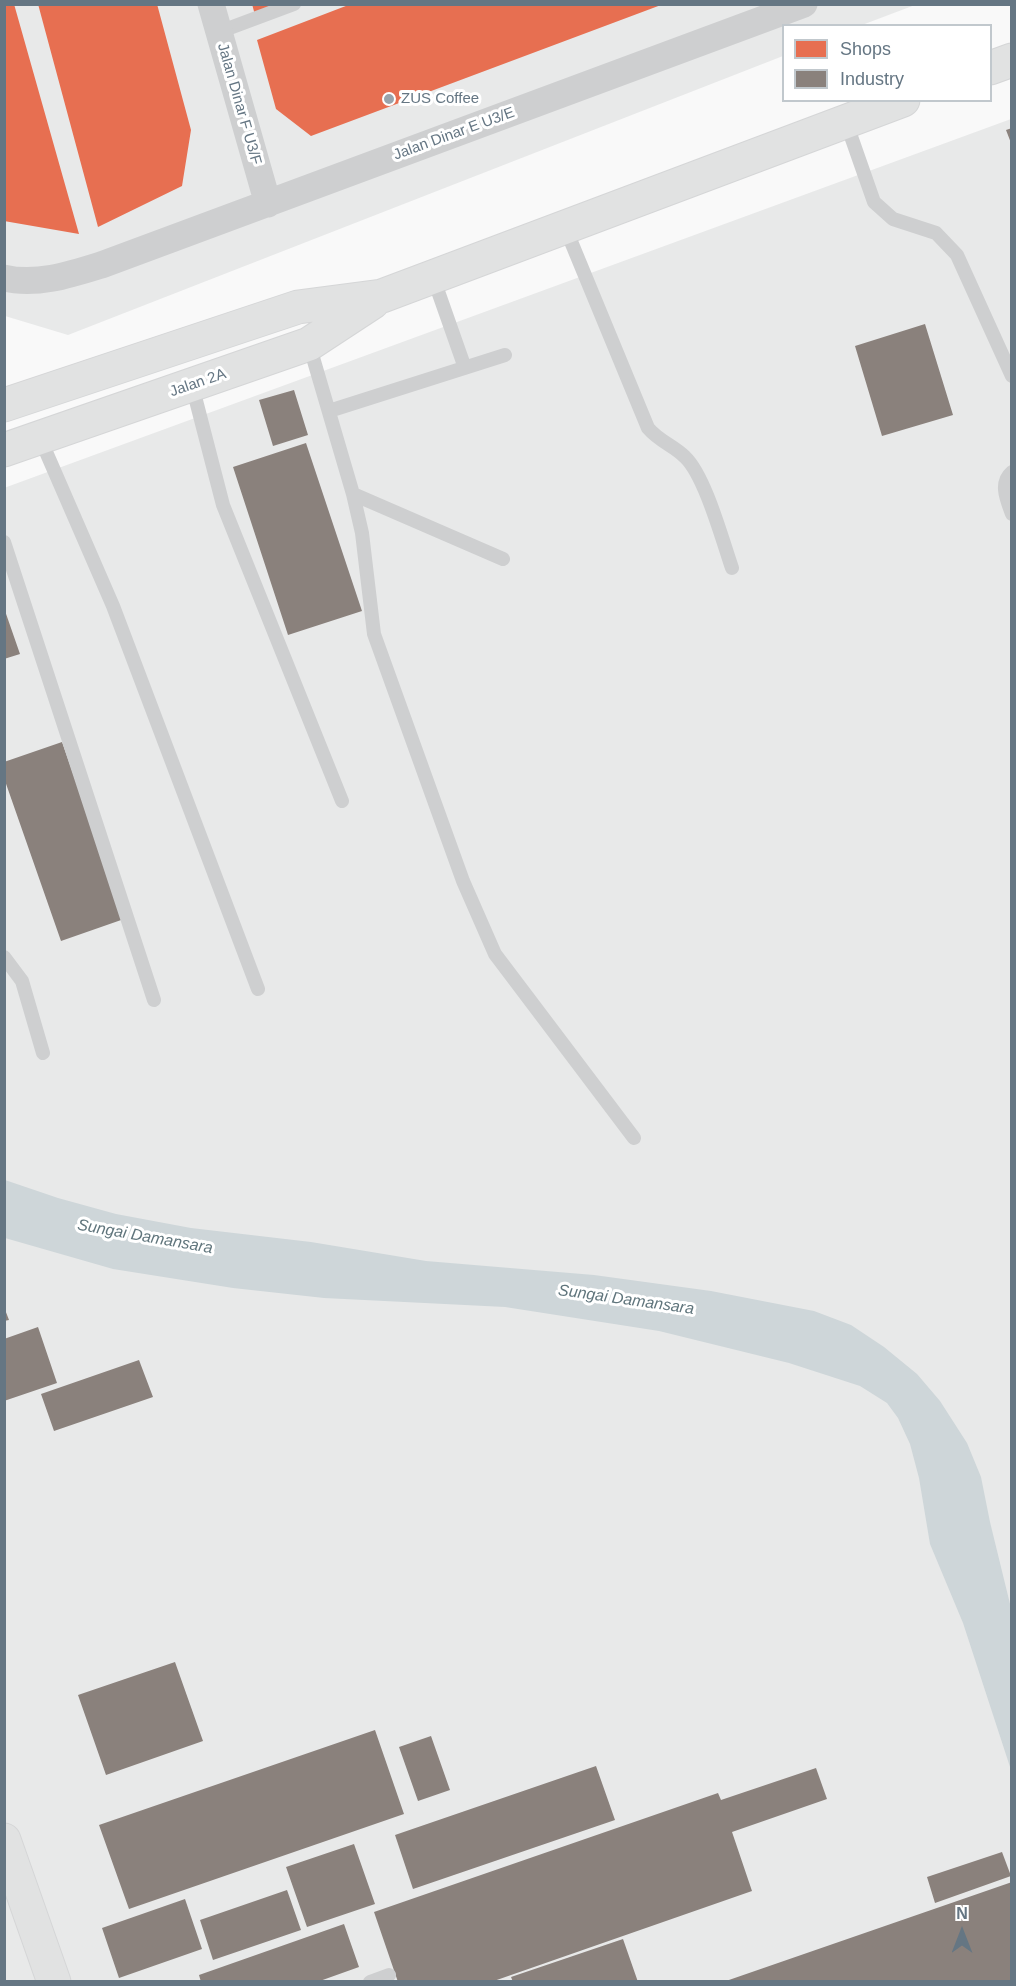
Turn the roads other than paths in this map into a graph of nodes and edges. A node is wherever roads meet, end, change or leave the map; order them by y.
1 (211, 4) edge
2 (294, 4) edge
3 (804, 4) edge
4 (219, 32) junction
5 (1011, 60) edge
6 (992, 67) edge
7 (898, 102) edge
8 (846, 122) junction
9 (267, 204) junction
10 (565, 227) junction
11 (434, 277) junction
12 (4, 278) edge
13 (382, 296) junction
14 (309, 344) junction
15 (505, 355) dead end
16 (465, 368) junction
17 (1011, 376) edge
18 (4, 378) edge
19 (192, 385) junction
20 (55, 388) junction
21 (4, 405) edge
22 (329, 411) junction
23 (40, 438) junction
24 (4, 450) edge
25 (1011, 472) edge
26 (353, 494) junction
27 (1011, 514) edge
28 (4, 542) edge
29 (503, 560) dead end
30 (732, 568) dead end
31 (342, 801) dead end
32 (4, 957) edge
33 (258, 989) dead end
34 (154, 1000) dead end
35 (43, 1053) dead end
36 (634, 1138) dead end
37 (4, 1840) edge
38 (389, 1975) dead end
39 (54, 1982) edge
40 (370, 1982) edge

1 - 4 street, Jalan Dinar F U3/F
2 - 4 lane
3 - 9 street, Jalan Dinar E U3/E
4 - 9 street, Jalan Dinar F U3/F
5 - 6 street
7 - 8 street
8 - 10 street
8 - 17 lane
9 - 12 street, Jalan Dinar E U3/E
10 - 11 street
10 - 30 lane
11 - 13 street
11 - 16 lane
13 - 14 street, Jalan 2A
13 - 20 street
14 - 19 street, Jalan 2A
14 - 22 lane
15 - 16 lane
16 - 22 lane
18 - 20 street
19 - 23 street, Jalan 2A
19 - 31 lane
20 - 21 street
22 - 26 lane
23 - 24 street, Jalan 2A
23 - 33 lane
25 - 27 lane
26 - 29 lane
26 - 36 lane
28 - 34 lane
32 - 35 lane
37 - 39 street
38 - 40 lane

